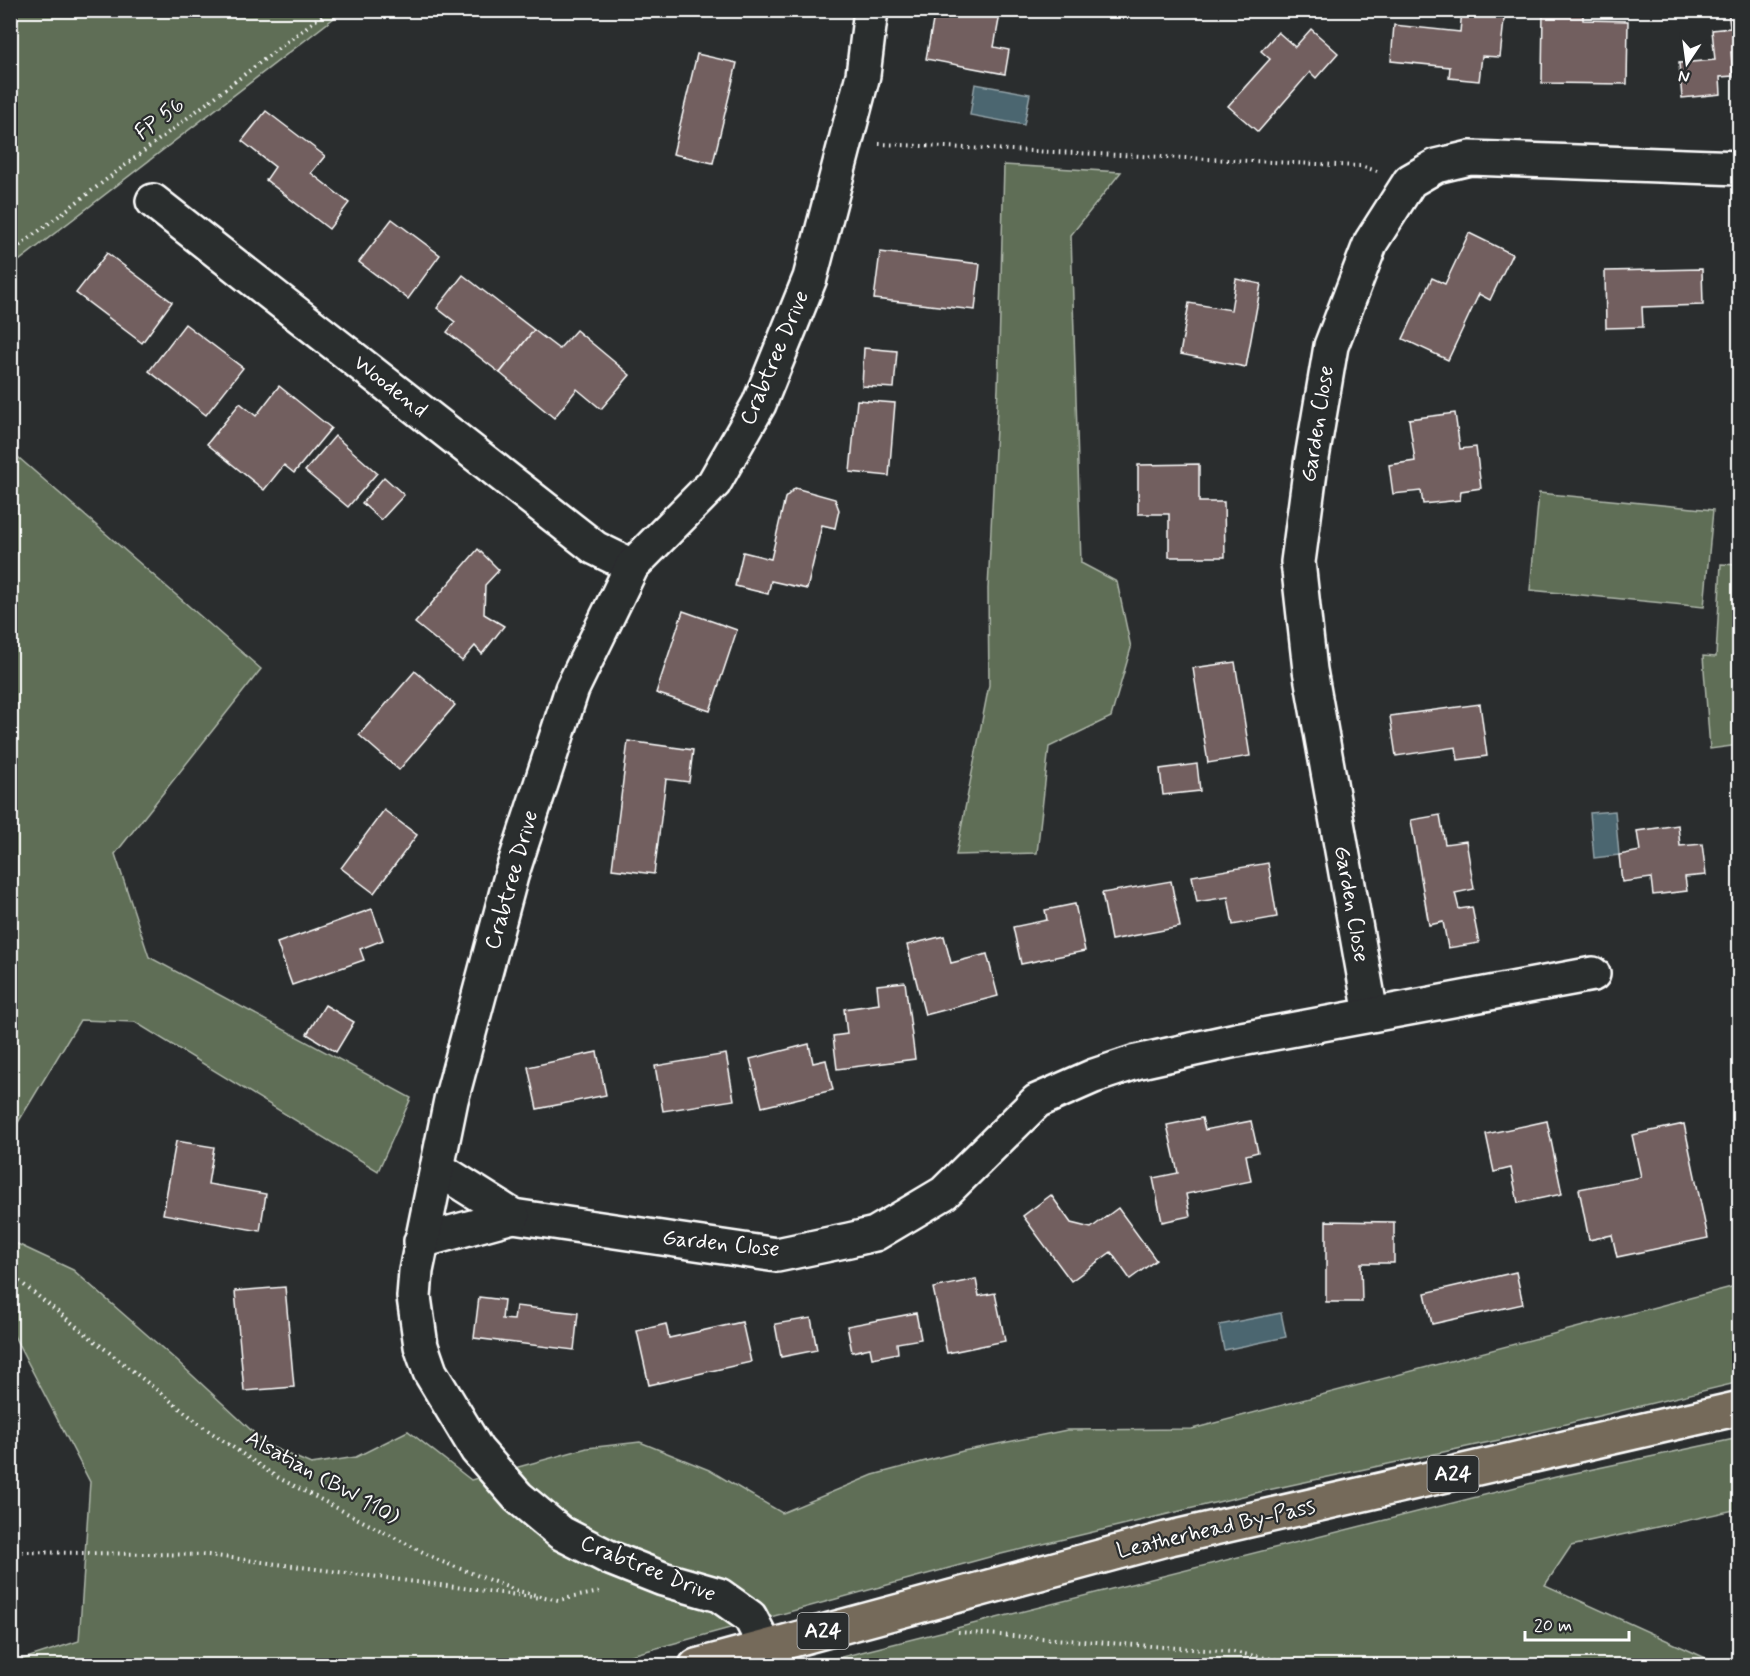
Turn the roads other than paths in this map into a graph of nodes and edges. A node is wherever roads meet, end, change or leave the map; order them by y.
1 (871, 10) edge
2 (1740, 168) edge
3 (153, 201) dead end
4 (632, 566) junction
5 (1593, 974) dead end
6 (1371, 1014) junction
7 (437, 1168) junction
8 (513, 1216) junction
9 (421, 1241) junction
10 (1740, 1408) edge
11 (765, 1646) junction
12 (696, 1665) edge

1 - 4 street, Crabtree Drive
2 - 6 street, Garden Close
3 - 4 street, Woodend
4 - 7 street, Crabtree Drive
5 - 6 street, Garden Close
6 - 8 street, Garden Close
7 - 8 street, Garden Close
7 - 9 street, Crabtree Drive
8 - 9 street, Garden Close
9 - 11 street, Crabtree Drive
10 - 11 highway, Leatherhead By-Pass / A24
11 - 12 highway, Leatherhead By-Pass / A24

